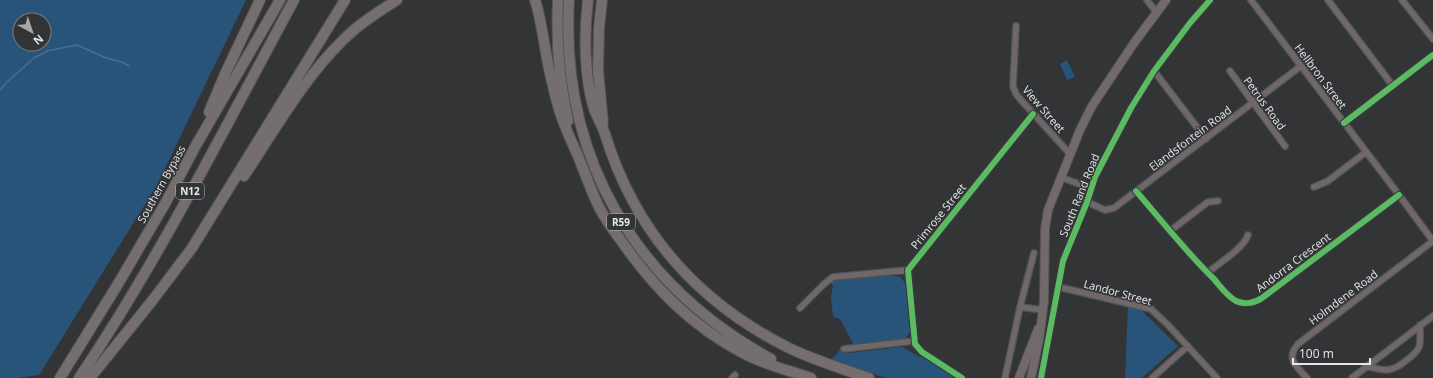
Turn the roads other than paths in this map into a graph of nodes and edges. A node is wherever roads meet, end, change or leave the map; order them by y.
1 (260, 0) edge
2 (280, 0) edge
3 (294, 0) edge
4 (345, 0) edge
5 (397, 0) edge
6 (535, 0) edge
7 (558, 0) edge
8 (569, 0) edge
9 (588, 0) edge
10 (602, 0) edge
11 (1147, 0) edge
12 (1166, 0) edge
13 (1210, 0) edge
14 (1251, 0) edge
15 (1328, 0) edge
16 (1402, 0) edge
17 (1156, 12) junction
18 (1016, 26) dead end
19 (1433, 39) edge
20 (1433, 55) edge
21 (1301, 66) junction
22 (1154, 71) junction
23 (1230, 71) dead end
24 (1393, 86) junction
25 (1252, 103) junction
26 (1033, 114) junction
27 (1344, 123) junction
28 (603, 130) junction
29 (1206, 139) junction
30 (574, 146) junction
31 (1285, 146) dead end
32 (192, 152) junction
33 (1366, 152) junction
34 (1070, 154) junction
35 (1060, 177) junction
36 (1314, 187) dead end
37 (1090, 188) junction
38 (1136, 191) junction
39 (1399, 195) junction
40 (1218, 201) dead end
41 (1087, 202) junction
42 (212, 216) junction
43 (1170, 231) junction
44 (1248, 235) dead end
45 (1433, 241) edge
46 (1034, 253) dead end
47 (908, 270) junction
48 (1207, 273) junction
49 (1058, 286) junction
50 (1020, 307) junction
51 (800, 308) dead end
52 (1042, 314) junction
53 (1433, 316) edge
54 (1420, 325) junction
55 (914, 341) junction
56 (1188, 346) junction
57 (844, 349) dead end
58 (1367, 366) junction
59 (793, 372) junction
60 (60, 378) edge
61 (79, 378) edge
62 (90, 378) edge
63 (811, 378) edge
64 (869, 378) edge
65 (962, 378) edge
66 (1005, 378) edge
67 (1019, 378) edge
68 (1031, 378) edge
69 (1041, 378) edge
70 (1152, 378) edge
71 (1217, 378) edge
72 (1307, 378) edge
73 (1352, 378) edge

1 - 32 highway
2 - 32 highway, Southern Bypass / N12
3 - 61 highway, N12
4 - 42 highway
5 - 42 highway
6 - 30 highway
7 - 30 highway
8 - 59 highway, R59
9 - 28 highway, R59
10 - 28 highway
11 - 17 street
12 - 17 main road, South Rand Road
13 - 22 street, South Rand Road
14 - 21 street, Hellbron Street
15 - 24 street
16 - 19 street
17 - 34 main road, South Rand Road
18 - 26 street, View Street
20 - 24 street
21 - 25 street, Elandsfontein Road
21 - 27 street, Hellbron Street
22 - 29 street
22 - 37 street, South Rand Road
23 - 25 street, Petrus Road
24 - 27 street
25 - 29 street, Elandsfontein Road
25 - 31 street, Petrus Road
26 - 34 street, View Street
26 - 47 street, Primrose Street
27 - 33 street, Hellbron Street
28 - 64 highway, R59
29 - 38 street, Elandsfontein Road
30 - 59 highway
32 - 60 highway, Southern Bypass / N12
33 - 36 street
33 - 39 street, Hellbron Street
34 - 35 main road, South Rand Road
35 - 37 street
35 - 52 main road, South Rand Road
37 - 41 street, South Rand Road
38 - 41 street, Elandsfontein Road
38 - 43 street, Andorra Crescent
39 - 45 street, Hellbron Street
39 - 48 street, Andorra Crescent
40 - 43 street
41 - 49 street, South Rand Road
42 - 62 highway
43 - 48 street, Andorra Crescent
44 - 48 street
45 - 72 street, Holmdene Road
46 - 50 street
47 - 51 street
47 - 55 street
49 - 56 street, Landor Street
49 - 69 street, South Rand Road
50 - 52 street
50 - 66 street
52 - 67 main road, South Rand Road
52 - 68 main road, South Rand Road
53 - 54 street
54 - 58 street
54 - 58 street
55 - 57 street
55 - 65 street
56 - 70 street
56 - 71 street, Landor Street
58 - 73 street
59 - 63 highway, R59

